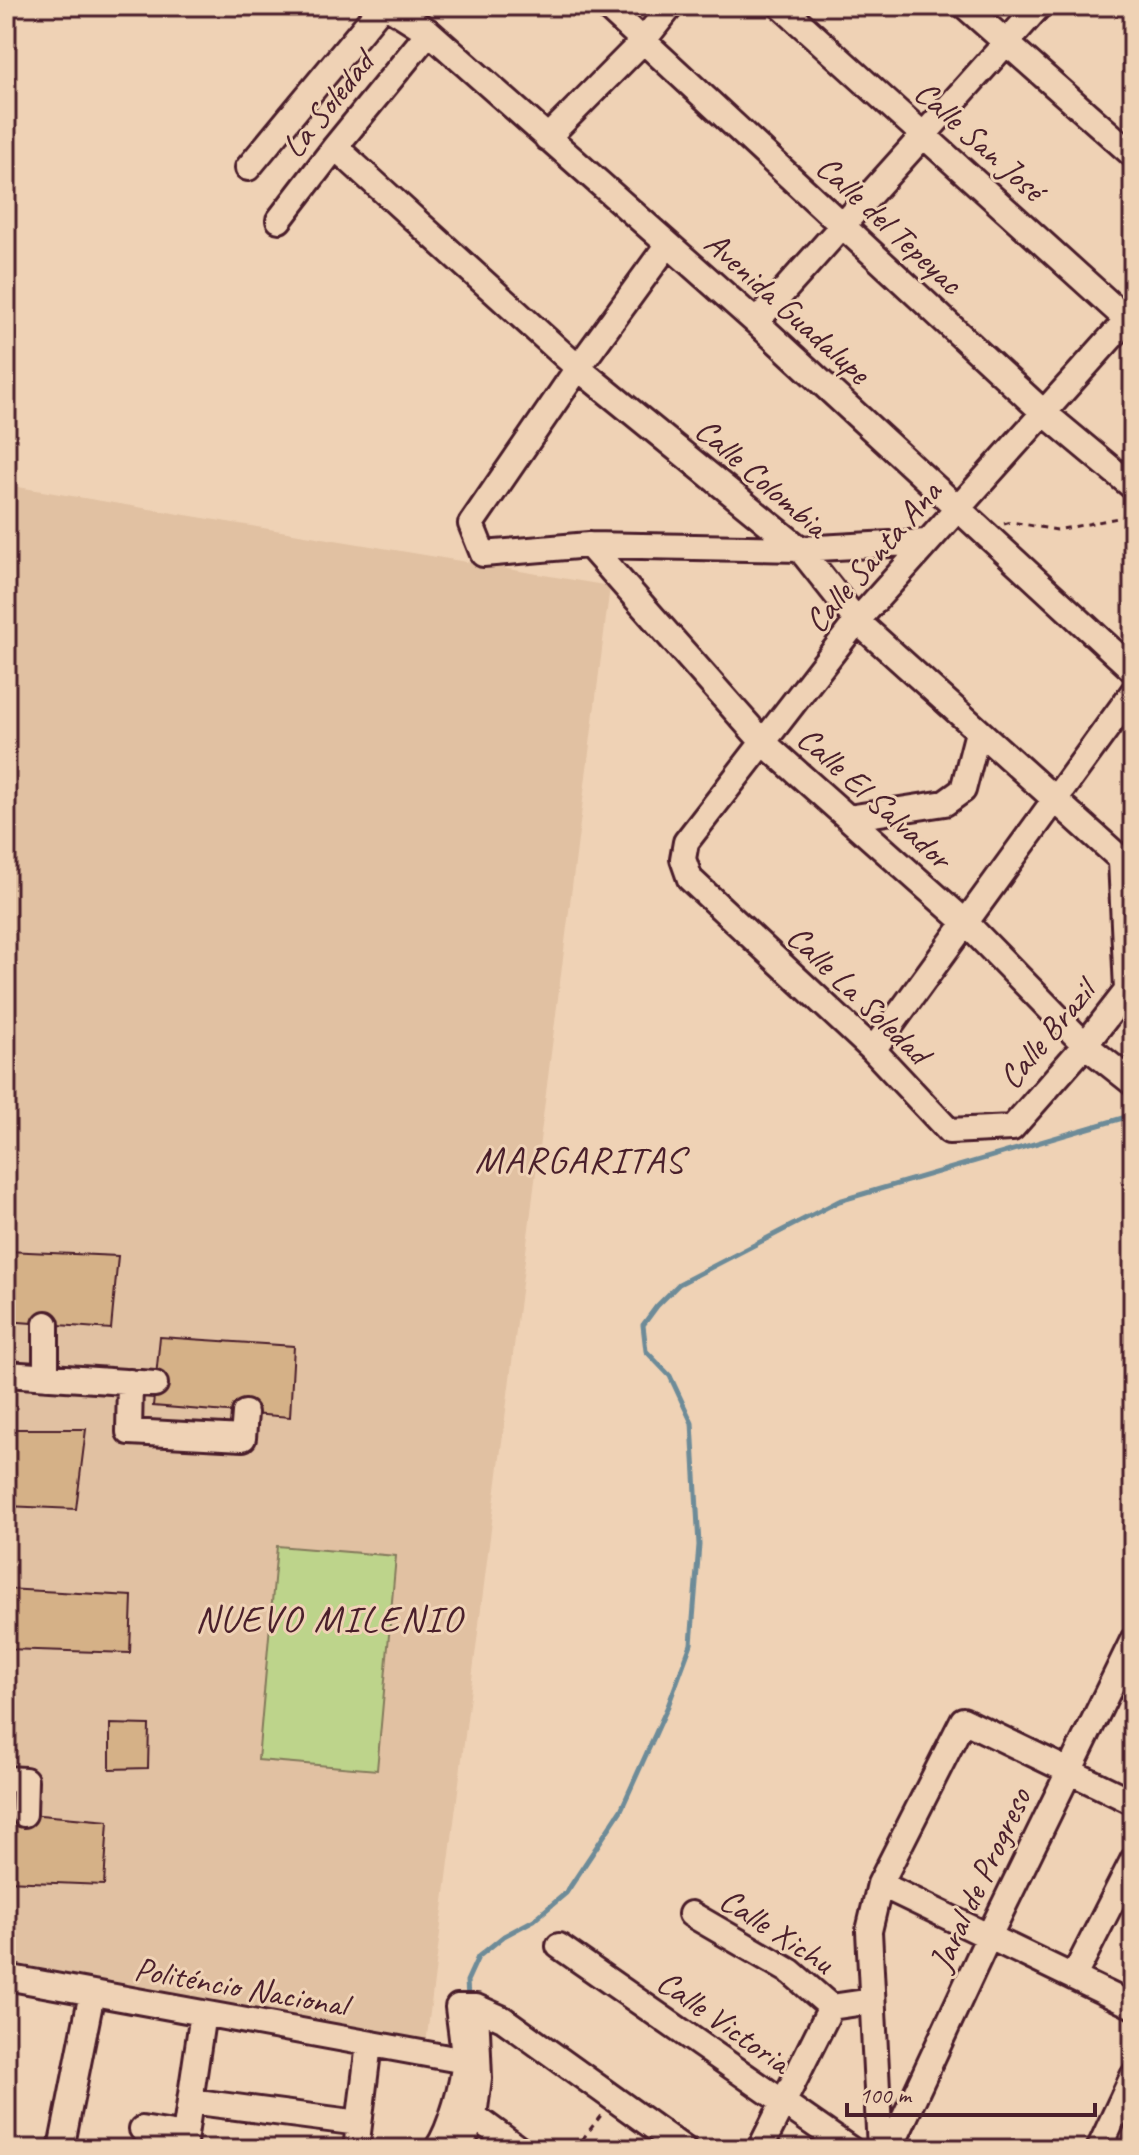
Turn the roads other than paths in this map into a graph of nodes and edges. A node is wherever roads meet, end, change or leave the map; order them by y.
1 (382, 6) edge
2 (388, 6) edge
3 (606, 6) edge
4 (671, 6) edge
5 (781, 6) edge
6 (965, 6) edge
7 (1039, 6) edge
8 (429, 32) junction
9 (643, 41) junction
10 (1006, 42) junction
11 (923, 135) junction
12 (547, 138) junction
13 (335, 147) junction
14 (1133, 155) edge
15 (248, 168) dead end
16 (279, 220) dead end
17 (842, 226) junction
18 (668, 244) junction
19 (1131, 319) edge
20 (756, 322) junction
21 (578, 368) junction
22 (1043, 412) junction
23 (1133, 487) edge
24 (957, 508) junction
25 (926, 542) junction
26 (589, 545) junction
27 (800, 549) junction
28 (857, 621) junction
29 (1133, 670) edge
30 (1133, 692) edge
31 (978, 732) junction
32 (764, 743) junction
33 (1054, 801) junction
34 (848, 818) junction
35 (683, 859) joint
36 (1127, 865) edge
37 (965, 922) junction
38 (1130, 987) edge
39 (1085, 1045) junction
40 (873, 1050) junction
41 (1133, 1083) edge
42 (1012, 1128) joint
43 (46, 1324) dead end
44 (6, 1374) edge
45 (46, 1377) junction
46 (130, 1382) junction
47 (155, 1384) dead end
48 (245, 1413) dead end
49 (1133, 1640) edge
50 (1069, 1770) junction
51 (6, 1779) edge
52 (1133, 1802) edge
53 (24, 1814) dead end
54 (1133, 1860) edge
55 (880, 1884) junction
56 (691, 1914) dead end
57 (989, 1936) junction
58 (559, 1946) dead end
59 (1074, 1976) junction
60 (6, 1977) edge
61 (92, 1993) junction
62 (872, 2001) junction
63 (1133, 2006) edge
64 (467, 2007) junction
65 (831, 2007) junction
66 (203, 2013) junction
67 (369, 2044) junction
68 (465, 2061) junction
69 (1133, 2076) edge
70 (190, 2101) junction
71 (783, 2104) junction
72 (465, 2110) junction
73 (359, 2123) junction
74 (142, 2129) dead end
75 (184, 2142) edge
76 (61, 2149) edge
77 (356, 2149) edge
78 (437, 2149) edge
79 (460, 2149) edge
80 (519, 2149) edge
81 (684, 2149) edge
82 (760, 2149) edge
83 (850, 2149) edge
84 (880, 2149) edge
85 (890, 2149) edge
86 (1099, 2149) edge

1 - 15 street
2 - 8 street, Avenida Guadalupe
3 - 9 street, Calle del Tepeyac
4 - 9 street
5 - 11 street, Calle San José
6 - 10 street
7 - 10 street
8 - 12 street, Avenida Guadalupe
8 - 13 street, La Soledad
9 - 12 street
9 - 17 street, Calle del Tepeyac
10 - 11 street
10 - 14 street
11 - 17 street
11 - 19 street, Calle San José
12 - 18 street, Avenida Guadalupe
13 - 16 street, La Soledad
13 - 21 street, Calle Colombia
17 - 20 street
17 - 22 street, Calle del Tepeyac
18 - 20 street, Avenida Guadalupe
18 - 21 street
19 - 22 street, Calle Santa Ana
20 - 24 street, Avenida Guadalupe
21 - 26 street
21 - 27 street, Calle Colombia
22 - 23 street, Calle del Tepeyac
22 - 24 street, Calle Santa Ana
24 - 25 street, Calle Santa Ana
24 - 29 street, Avenida Guadalupe
25 - 27 street
25 - 28 street, Calle Santa Ana
26 - 27 street
26 - 32 street, Calle El Salvador
27 - 28 street, Calle Colombia
28 - 31 street, Calle Colombia
28 - 32 street, Calle Santa Ana
30 - 33 street
31 - 33 street, Calle Colombia
31 - 34 street
32 - 34 street, Calle El Salvador
32 - 35 street, Calle Santa Ana
33 - 36 street, Calle Colombia
33 - 37 street
34 - 37 street, Calle El Salvador
35 - 40 street, Calle La Soledad
36 - 38 street
37 - 39 street, Calle El Salvador
37 - 40 street
38 - 39 street, Calle Brazil
39 - 41 street, Calle El Salvador
39 - 42 street, Calle Brazil
40 - 42 street, Calle La Soledad
43 - 45 street
44 - 45 street
45 - 46 street
46 - 47 street
46 - 48 street
49 - 50 street, Jaral de Progreso
50 - 52 street
50 - 55 street
50 - 57 street, Jaral de Progreso
51 - 53 street
54 - 59 street
55 - 57 street
55 - 62 street
56 - 65 street, Calle Xichu
57 - 59 street
57 - 85 street, Jaral de Progreso
58 - 71 street, Calle Victoria
59 - 63 street
60 - 61 street, Politéncio Nacional
61 - 66 street, Politéncio Nacional
61 - 76 street
62 - 65 street, Calle Xichu
62 - 84 street
64 - 68 street
64 - 72 street
64 - 81 street
65 - 71 street
66 - 67 street, Politéncio Nacional
66 - 70 street
67 - 68 street, Politéncio Nacional
67 - 73 street
68 - 72 street
69 - 86 street
70 - 73 street
70 - 75 street
71 - 82 street
71 - 83 street, Calle Victoria
72 - 78 street
72 - 79 street
72 - 80 street
73 - 77 street
74 - 75 street

